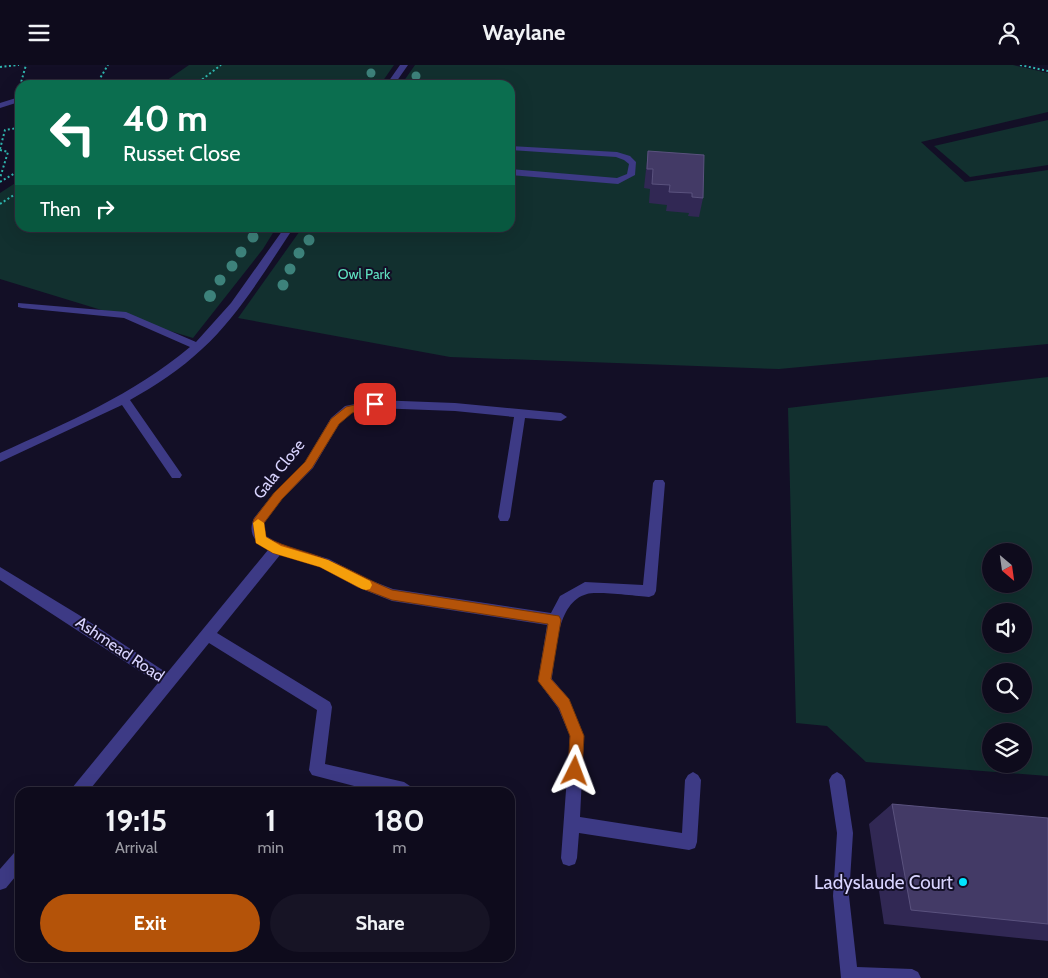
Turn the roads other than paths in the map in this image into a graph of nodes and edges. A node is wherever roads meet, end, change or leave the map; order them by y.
1 (404, 65) edge
2 (394, 80) edge
3 (15, 96) edge
4 (0, 105) edge
5 (515, 148) edge
6 (515, 173) edge
7 (286, 232) edge
8 (22, 305) dead end
9 (198, 347) junction
10 (124, 401) junction
11 (520, 413) junction
12 (561, 417) dead end
13 (0, 458) edge
14 (176, 475) dead end
15 (659, 483) dead end
16 (504, 517) dead end
17 (277, 549) junction
18 (0, 573) edge
19 (555, 620) junction
20 (208, 635) junction
21 (169, 682) junction
22 (694, 780) dead end
23 (837, 781) dead end
24 (82, 787) edge
25 (391, 787) edge
26 (572, 824) junction
27 (569, 858) dead end
28 (15, 865) edge
29 (0, 882) edge
30 (850, 976) edge
31 (912, 978) edge

1 - 2 street
3 - 4 street
5 - 6 street
7 - 9 street
8 - 9 street
9 - 10 street
10 - 13 street
10 - 14 street
11 - 12 street, Gala Close
11 - 16 street
11 - 17 street, Gala Close
15 - 19 street
17 - 19 street
17 - 20 street
18 - 21 street, Ashmead Road
19 - 26 street
20 - 21 street
20 - 25 street
21 - 24 street, Ashmead Road
22 - 26 street
23 - 30 street
26 - 27 street
28 - 29 street
30 - 31 street

